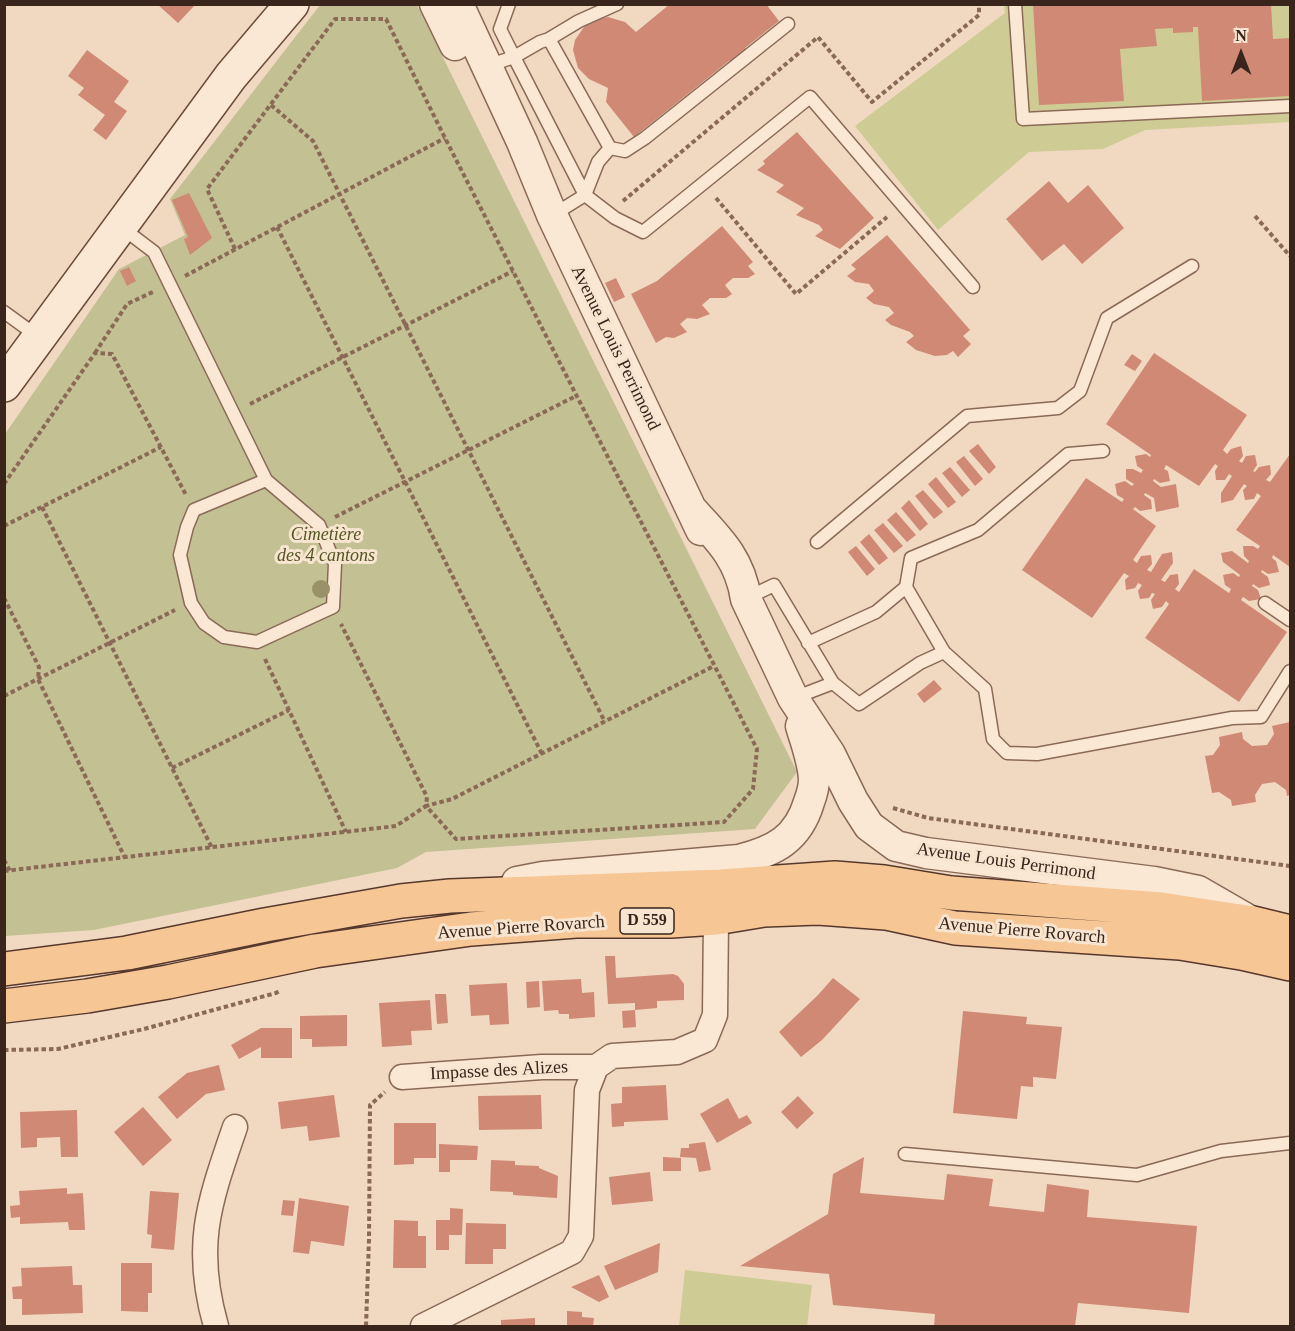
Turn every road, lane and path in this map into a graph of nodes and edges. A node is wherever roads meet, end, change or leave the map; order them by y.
1 (268, 4) edge
2 (292, 4) edge
3 (435, 4) edge
4 (458, 4) edge
5 (509, 4) edge
6 (617, 4) edge
7 (1015, 4) edge
8 (788, 24) dead end
9 (549, 39) junction
10 (501, 62) junction
11 (231, 76) junction
12 (271, 105) junction
13 (1290, 106) edge
14 (445, 138) junction
15 (610, 148) junction
16 (538, 184) junction
17 (704, 184) junction
18 (340, 194) junction
19 (585, 195) junction
20 (902, 204) junction
21 (552, 215) junction
22 (1255, 216) dead end
23 (120, 227) junction
24 (277, 227) junction
25 (235, 249) junction
26 (1290, 256) edge
27 (1192, 266) dead end
28 (513, 271) junction
29 (170, 284) junction
30 (973, 287) dead end
31 (4, 312) edge
32 (406, 325) junction
33 (40, 338) junction
34 (95, 353) junction
35 (343, 357) junction
36 (4, 385) edge
37 (576, 396) junction
38 (233, 413) junction
39 (161, 447) junction
40 (469, 450) junction
41 (1102, 451) dead end
42 (266, 480) junction
43 (405, 482) junction
44 (4, 484) edge
45 (42, 507) junction
46 (194, 510) junction
47 (319, 525) junction
48 (4, 526) edge
49 (817, 542) dead end
50 (906, 587) junction
51 (4, 598) edge
52 (746, 599) junction
53 (191, 603) junction
54 (1265, 603) dead end
55 (333, 607) junction
56 (1290, 620) edge
57 (256, 642) junction
58 (808, 642) junction
59 (110, 643) junction
60 (944, 652) junction
61 (714, 666) junction
62 (1290, 671) edge
63 (39, 679) junction
64 (833, 683) junction
65 (4, 696) edge
66 (793, 698) junction
67 (289, 710) junction
68 (605, 722) junction
69 (542, 754) junction
70 (172, 768) junction
71 (885, 805) dead end
72 (426, 806) junction
73 (346, 832) junction
74 (212, 848) junction
75 (125, 858) junction
76 (4, 860) edge
77 (1290, 866) edge
78 (7, 871) edge
79 (450, 896) junction
80 (716, 918) junction
81 (1253, 923) junction
82 (1290, 932) edge
83 (1290, 964) edge
84 (4, 969) edge
85 (285, 987) dead end
86 (4, 1006) edge
87 (4, 1050) edge
88 (596, 1067) junction
89 (402, 1077) joint
90 (235, 1126) dead end
91 (1290, 1143) edge
92 (905, 1154) dead end
93 (216, 1326) edge
94 (366, 1326) edge
95 (423, 1326) edge

1 - 11 main road
2 - 11 main road
3 - 16 street, Avenue Louis Perrimond
4 - 10 street, Avenue Louis Perrimond
5 - 10 lane
6 - 9 lane
7 - 13 lane
8 - 15 lane
9 - 10 lane
9 - 15 lane
10 - 16 street, Avenue Louis Perrimond
10 - 19 lane
11 - 23 main road
12 - 14 path
12 - 18 path
12 - 25 path
14 - 18 path
14 - 28 path
15 - 19 lane
16 - 21 street, Avenue Louis Perrimond
17 - 19 lane
17 - 20 lane
17 - 20 path
18 - 24 path
18 - 32 path
19 - 21 lane
20 - 30 lane
21 - 52 street, Avenue Louis Perrimond
22 - 26 path
23 - 29 lane
23 - 33 main road
24 - 25 path
24 - 35 path
25 - 29 path
27 - 49 lane
28 - 32 path
28 - 37 path
29 - 34 path
29 - 38 lane
31 - 33 lane
32 - 35 path
32 - 40 path
33 - 36 main road
34 - 39 path
34 - 44 path
35 - 38 path
35 - 43 path
37 - 40 path
37 - 61 path
38 - 42 lane
39 - 45 path
39 - 46 path
40 - 43 path
40 - 68 path
41 - 50 lane
42 - 46 lane
42 - 47 lane
43 - 47 path
43 - 69 path
45 - 48 path
45 - 59 path
46 - 53 lane
47 - 55 lane
50 - 58 lane
50 - 60 lane
51 - 63 path
52 - 58 lane
52 - 66 street, Avenue Louis Perrimond
53 - 57 lane
53 - 59 path
54 - 56 lane
55 - 57 lane
55 - 72 path
57 - 67 path
58 - 64 lane
59 - 63 path
59 - 70 path
60 - 62 lane
60 - 64 lane
61 - 68 path
61 - 72 path
63 - 65 path
63 - 75 path
64 - 66 lane
66 - 79 street, Avenue Louis Perrimond
66 - 81 street, Avenue Louis Perrimond
67 - 70 path
67 - 73 path
68 - 69 path
69 - 72 path
70 - 74 path
71 - 77 path
72 - 73 path
73 - 74 path
74 - 75 path
75 - 78 path
76 - 78 path
79 - 81 main road, Avenue Pierre Rovarch / D 559
79 - 84 main road, Avenue Pierre Rovarch / D 559
80 - 83 main road, Avenue Pierre Rovarch / D 559
80 - 86 main road, Avenue Pierre Rovarch / D 559
80 - 88 street
81 - 82 main road, Avenue Pierre Rovarch / D 559
85 - 87 path
88 - 89 street, Impasse des Alizes
88 - 95 street
89 - 94 path
90 - 93 street
91 - 92 lane

